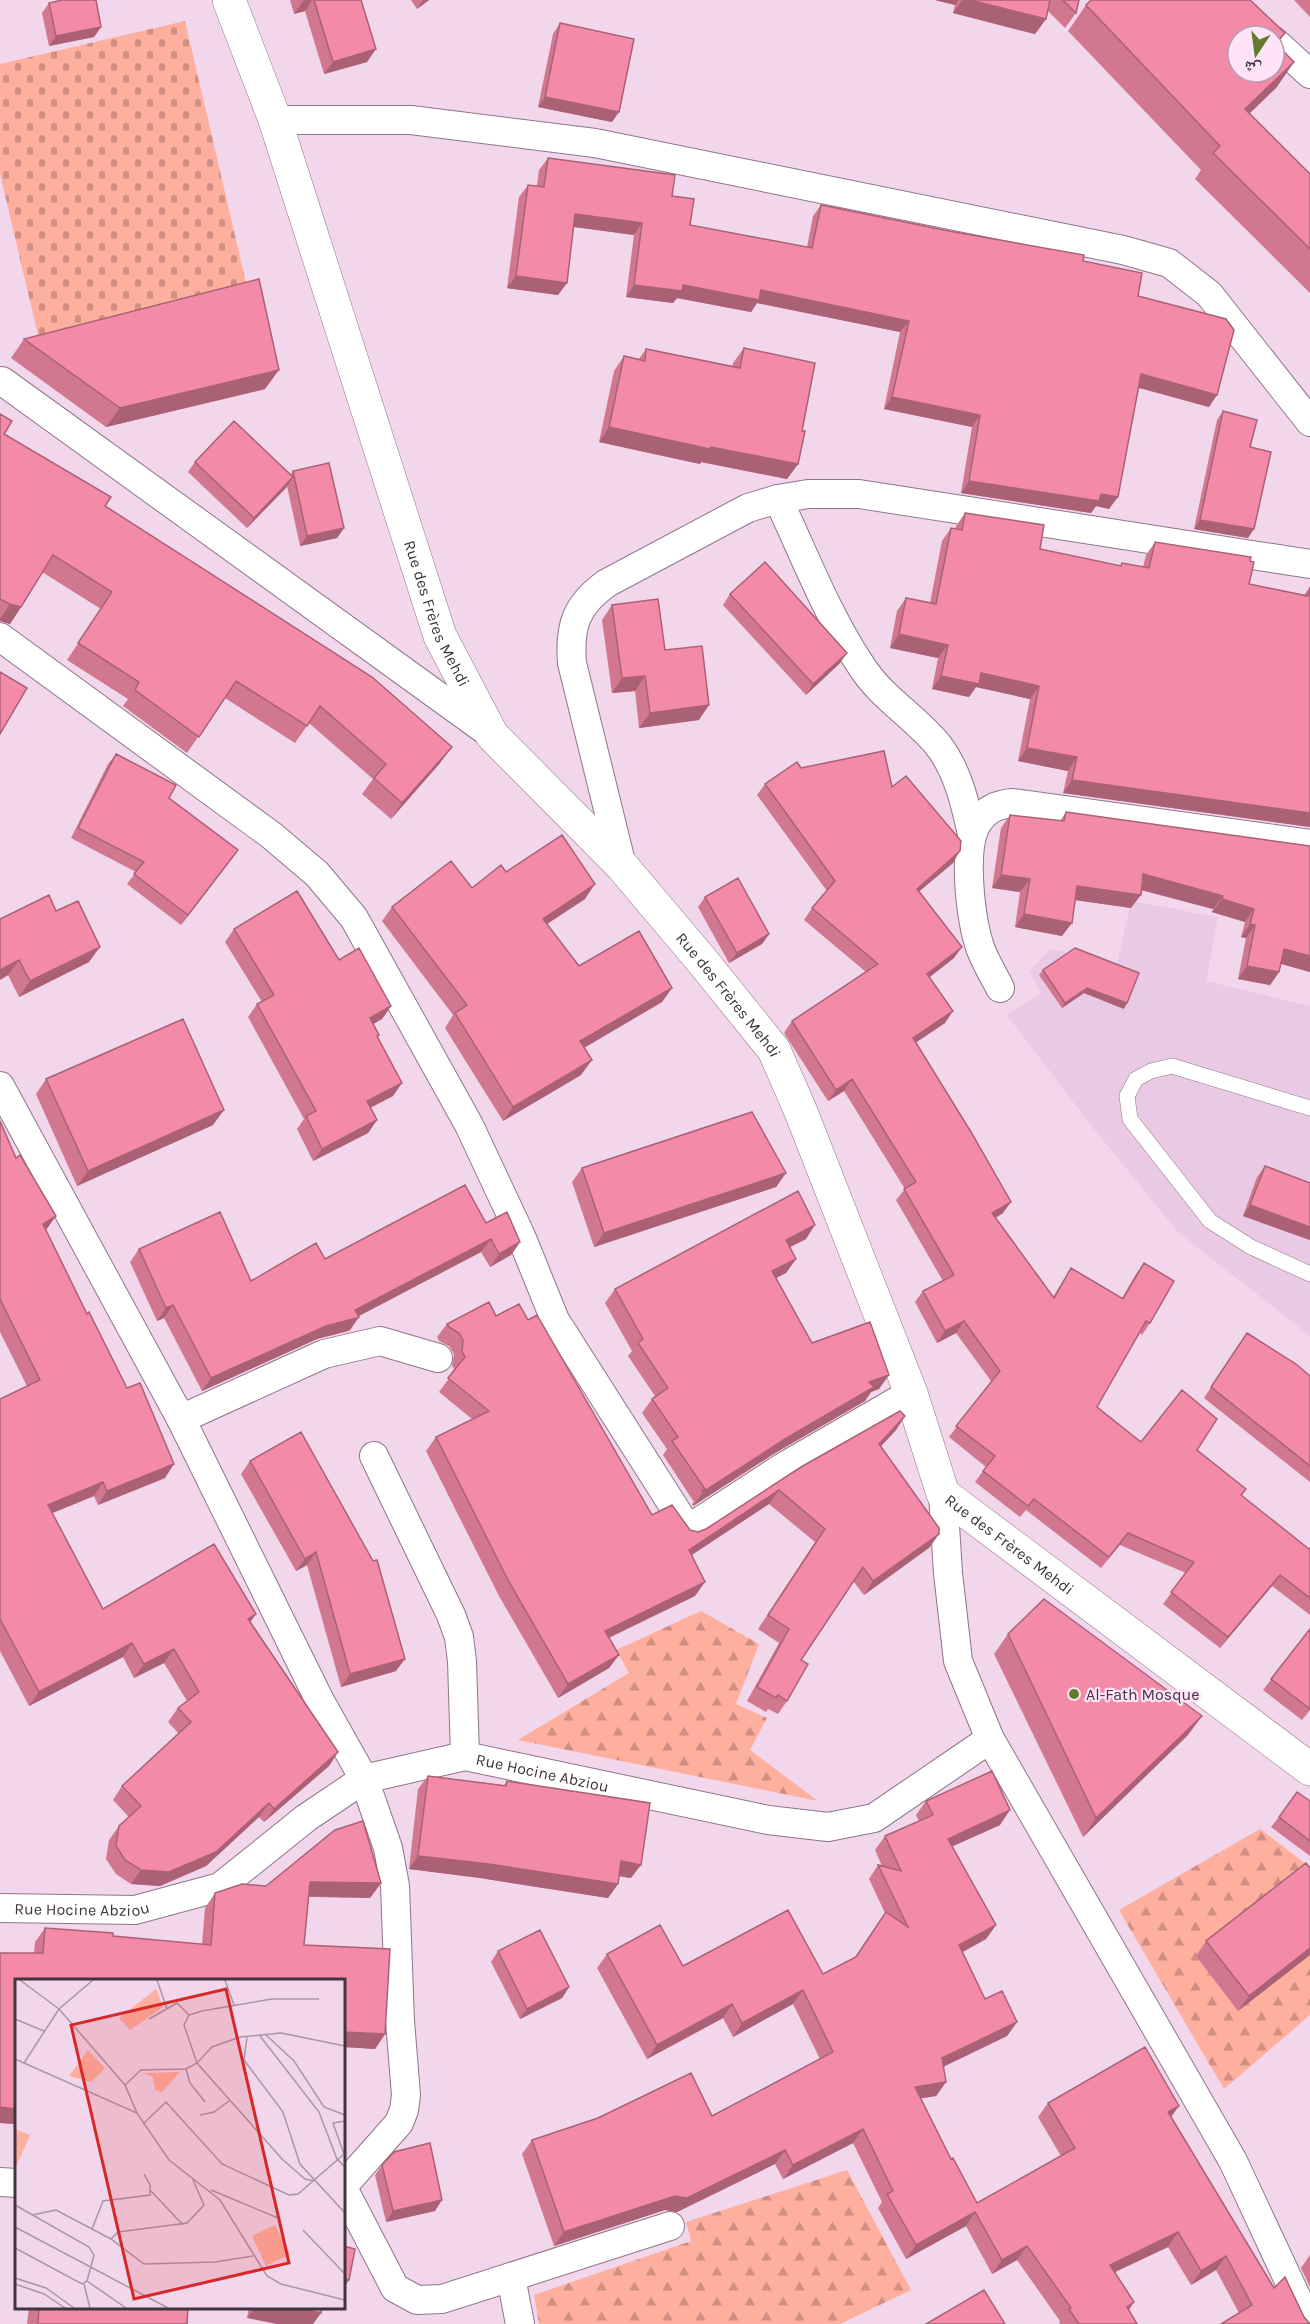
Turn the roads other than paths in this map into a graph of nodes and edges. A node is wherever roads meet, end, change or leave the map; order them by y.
1 (229, 0) edge
2 (1286, 52) edge
3 (1310, 74) edge
4 (275, 120) junction
5 (2, 381) dead end
6 (1310, 422) edge
7 (778, 499) junction
8 (1310, 564) edge
9 (0, 636) edge
10 (492, 735) junction
11 (972, 834) junction
12 (1310, 844) edge
13 (622, 866) junction
14 (1000, 988) dead end
15 (0, 1086) edge
16 (1310, 1108) edge
17 (1310, 1274) edge
18 (438, 1358) dead end
19 (911, 1393) junction
20 (181, 1419) junction
21 (374, 1456) dead end
22 (943, 1494) junction
23 (990, 1739) junction
24 (465, 1756) junction
25 (1310, 1769) edge
26 (364, 1779) junction
27 (0, 1908) edge
28 (0, 2182) edge
29 (15, 2183) edge
30 (345, 2184) edge
31 (345, 2192) edge
32 (670, 2226) dead end
33 (511, 2277) junction
34 (520, 2324) edge
35 (1309, 2324) edge

1 - 4 main road, Rue des Frères Mehdi
2 - 3 street
4 - 6 street
4 - 10 main road, Rue des Frères Mehdi
5 - 10 street
7 - 8 street
7 - 11 street
7 - 13 street
9 - 19 street
10 - 13 main road, Rue des Frères Mehdi
11 - 12 street
11 - 14 street
13 - 19 main road, Rue des Frères Mehdi
15 - 20 street
16 - 17 lane
18 - 20 street
19 - 22 main road, Rue des Frères Mehdi
20 - 26 street
21 - 24 street
22 - 23 street
22 - 25 main road, Rue des Frères Mehdi
23 - 24 street, Rue Hocine Abziou
23 - 35 street
24 - 26 street, Rue Hocine Abziou
26 - 27 street, Rue Hocine Abziou
26 - 30 street
28 - 29 street
31 - 33 street
32 - 33 street
33 - 34 street

